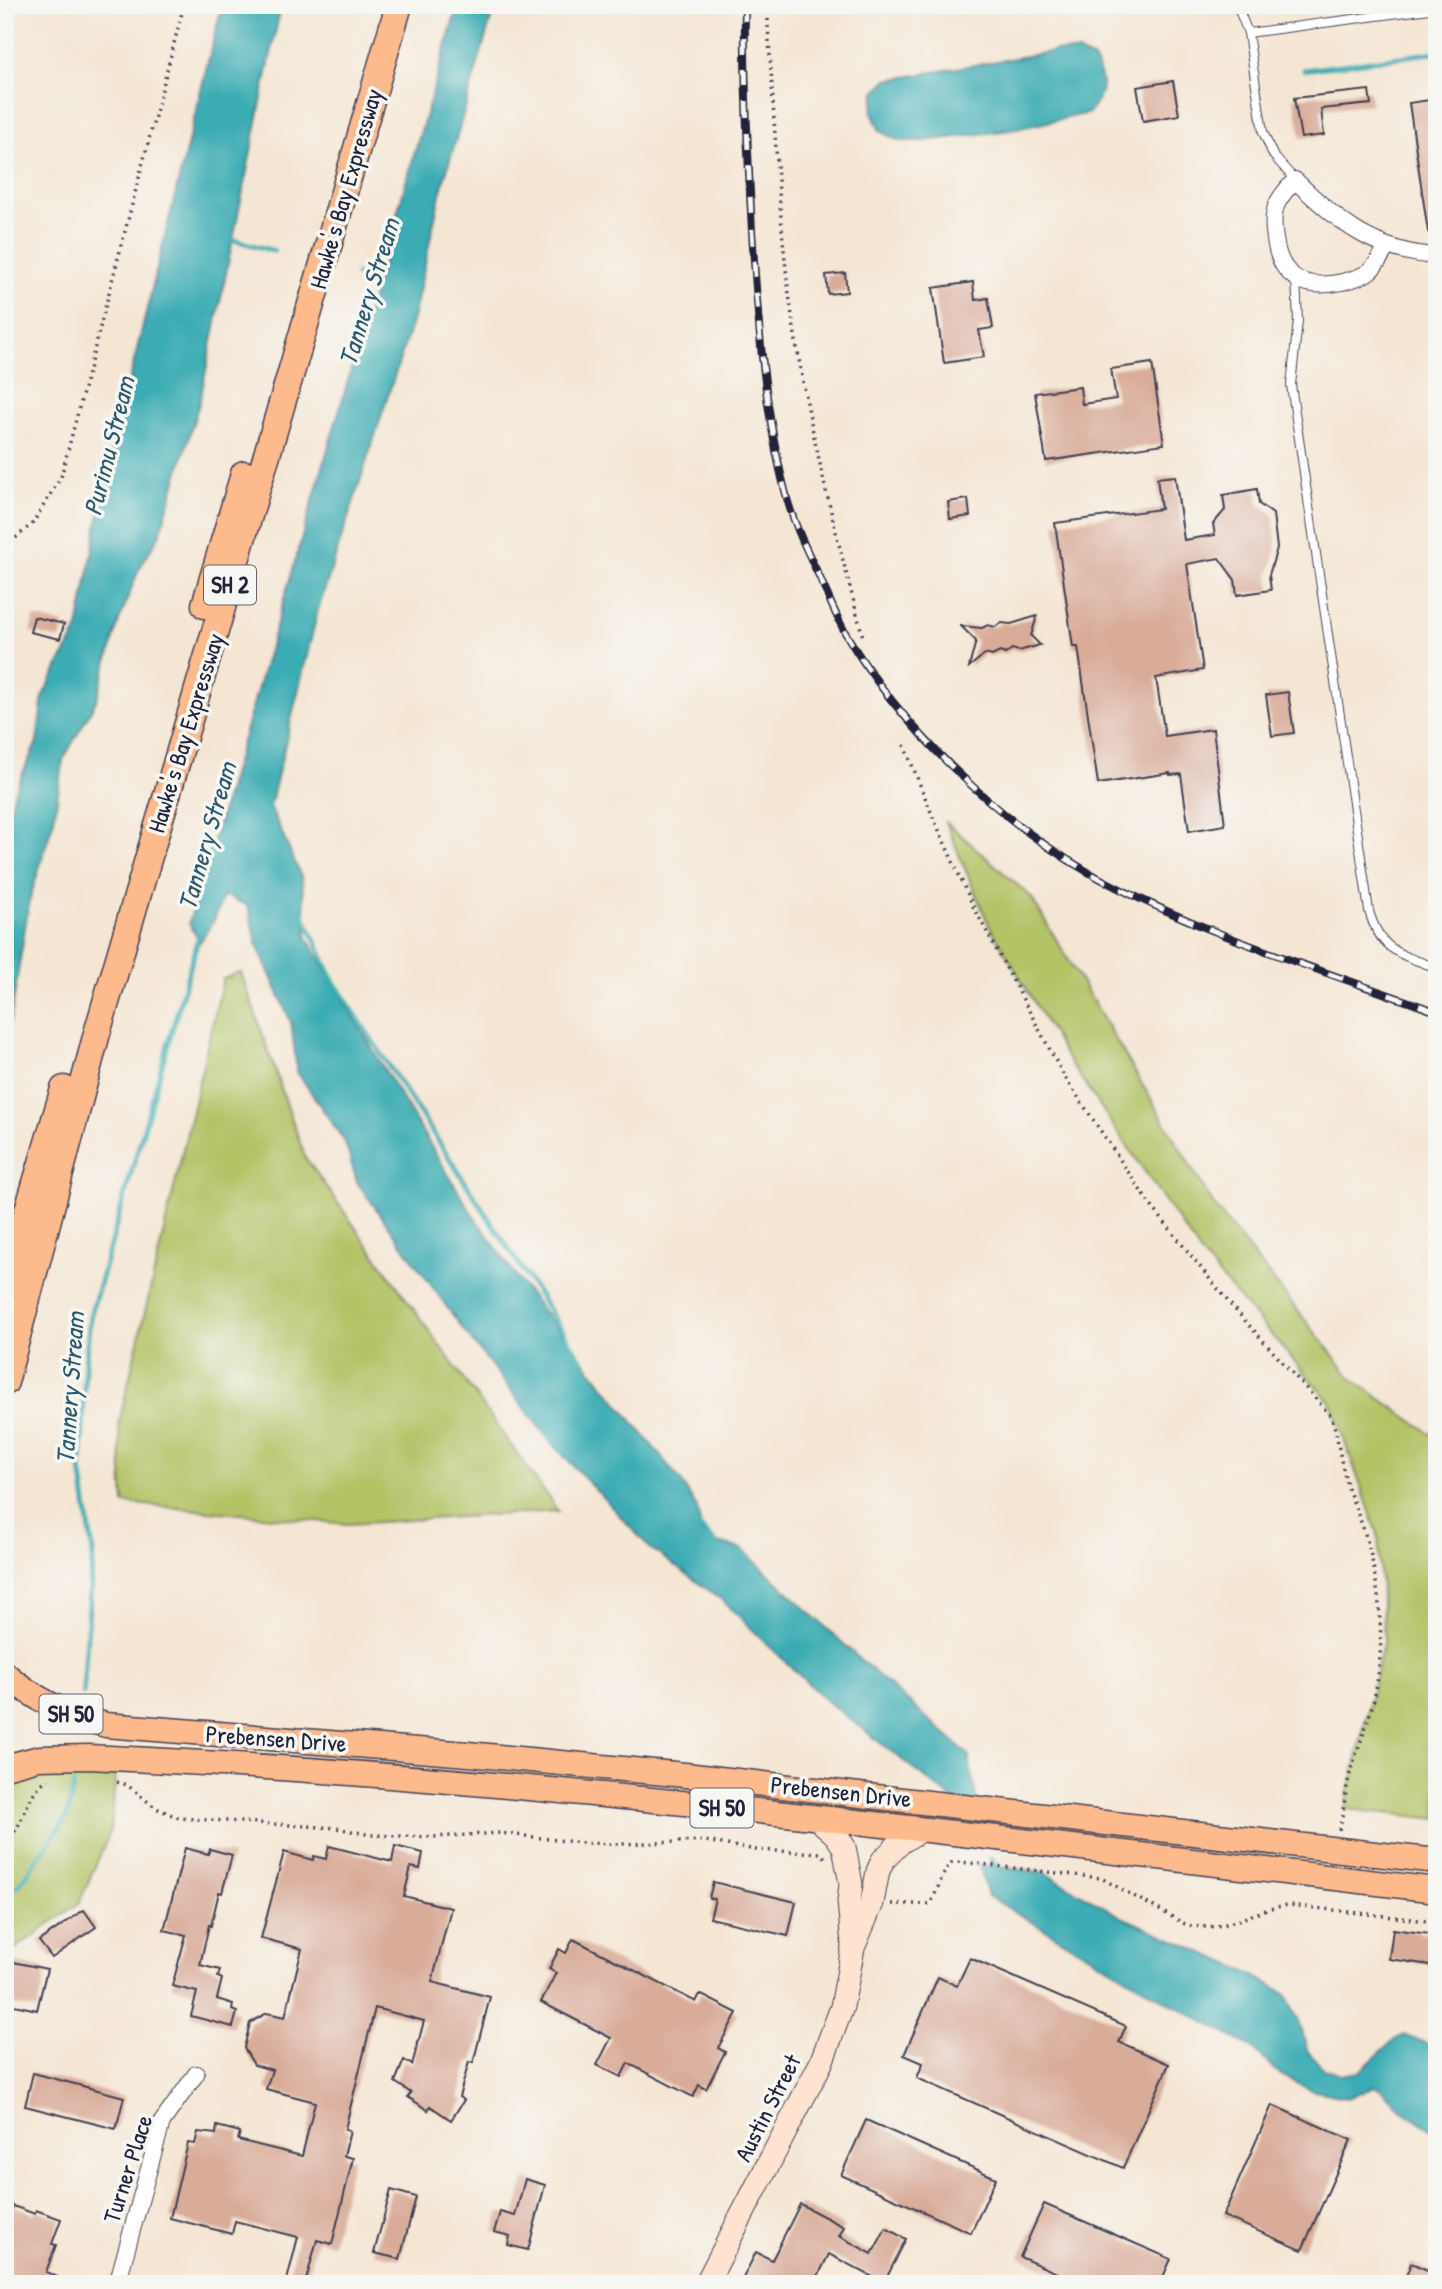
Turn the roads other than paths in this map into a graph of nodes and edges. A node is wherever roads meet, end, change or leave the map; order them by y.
1 (380, 5) edge
2 (399, 5) edge
3 (1237, 5) edge
4 (1437, 8) edge
5 (1248, 33) junction
6 (1295, 180) junction
7 (1387, 247) junction
8 (1437, 256) edge
9 (1296, 278) junction
10 (1437, 968) edge
11 (5, 1287) edge
12 (5, 1382) edge
13 (5, 1674) edge
14 (5, 1767) edge
15 (818, 1819) junction
16 (920, 1830) junction
17 (1437, 1861) edge
18 (1437, 1890) edge
19 (853, 1948) junction
20 (197, 2074) dead end
21 (117, 2284) edge
22 (706, 2284) edge

1 - 11 highway, Hawke's Bay Expressway / SH 2
2 - 12 highway, Hawke's Bay Expressway / SH 2
3 - 5 lane
4 - 5 lane
5 - 6 lane
6 - 7 street
6 - 9 street
7 - 8 street
7 - 9 street
9 - 10 lane
13 - 17 main road, Prebensen Drive / SH 50
14 - 15 main road, Prebensen Drive / SH 50
15 - 16 main road, Prebensen Drive / SH 50
15 - 19 main road, Austin Street
16 - 18 main road, Prebensen Drive / SH 50
16 - 19 main road, Austin Street
19 - 22 main road, Austin Street
20 - 21 street, Turner Place

